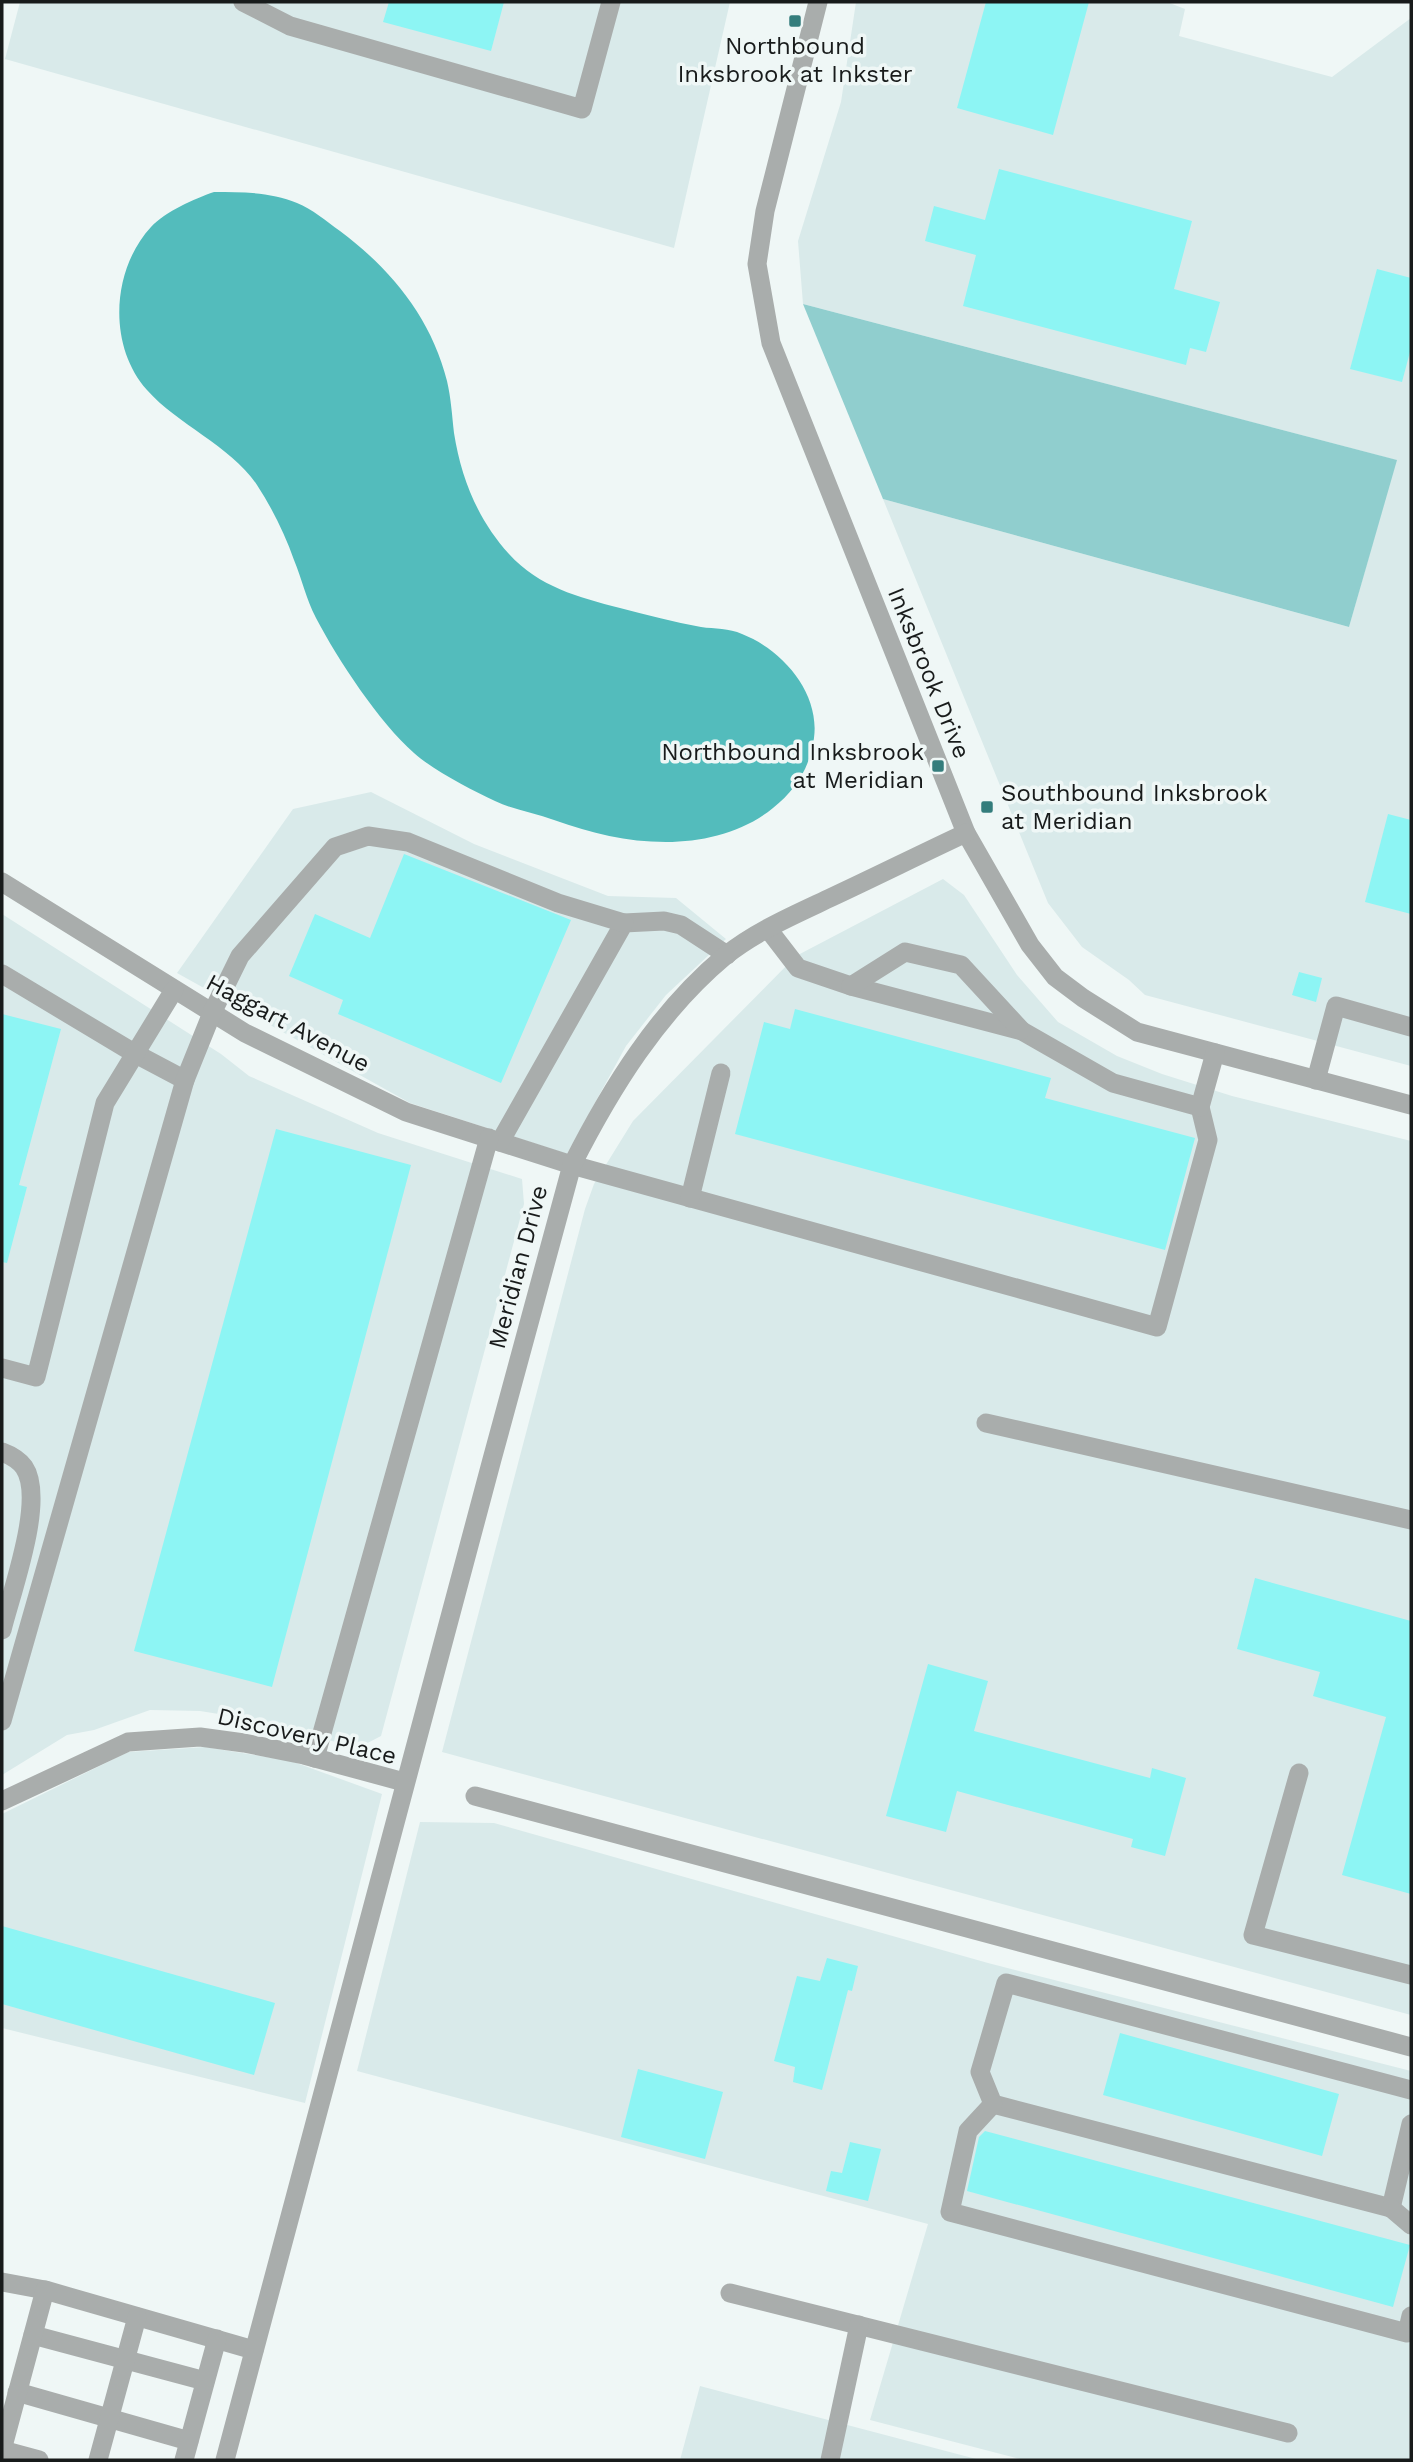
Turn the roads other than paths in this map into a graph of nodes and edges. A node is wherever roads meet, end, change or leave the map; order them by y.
1 (243, 2) edge
2 (611, 2) edge
3 (818, 2) edge
4 (966, 833) junction
5 (2, 882) edge
6 (624, 923) junction
7 (768, 929) junction
8 (727, 955) junction
9 (2, 974) edge
10 (851, 986) junction
11 (174, 990) junction
12 (212, 1013) junction
13 (1411, 1027) edge
14 (1022, 1031) junction
15 (134, 1053) junction
16 (1215, 1053) junction
17 (721, 1073) dead end
18 (185, 1080) junction
19 (1316, 1080) junction
20 (1411, 1105) edge
21 (1200, 1107) junction
22 (494, 1140) junction
23 (572, 1164) junction
24 (691, 1198) junction
25 (2, 1368) edge
26 (986, 1423) dead end
27 (2, 1451) edge
28 (1411, 1520) edge
29 (2, 1630) edge
30 (2, 1721) edge
31 (315, 1758) junction
32 (1299, 1773) dead end
33 (404, 1782) junction
34 (475, 1796) dead end
35 (2, 1801) edge
36 (1411, 1975) edge
37 (1411, 2047) edge
38 (1411, 2090) edge
39 (993, 2104) junction
40 (1411, 2124) edge
41 (1391, 2208) junction
42 (1411, 2225) edge
43 (2, 2282) edge
44 (45, 2290) junction
45 (730, 2293) dead end
46 (1411, 2316) edge
47 (137, 2317) junction
48 (859, 2325) junction
49 (33, 2335) junction
50 (217, 2339) junction
51 (254, 2350) junction
52 (125, 2360) junction
53 (205, 2381) junction
54 (17, 2392) junction
55 (110, 2418) junction
56 (1288, 2433) dead end
57 (190, 2441) junction
58 (2, 2450) edge
59 (39, 2460) edge
60 (98, 2460) edge
61 (184, 2460) edge
62 (225, 2460) edge
63 (830, 2460) edge

1 - 2 street
3 - 4 street, Inksbrook Drive
4 - 7 street, Meridian Drive
4 - 16 street, Inksbrook Drive
5 - 11 street, Haggart Avenue
6 - 8 street
6 - 12 street
6 - 22 street
7 - 8 street, Meridian Drive
7 - 10 street
8 - 23 street, Meridian Drive
9 - 15 street
10 - 14 street
10 - 14 street
11 - 12 street, Haggart Avenue
11 - 15 street
12 - 18 street
12 - 22 street, Haggart Avenue
13 - 19 street
14 - 21 street
15 - 18 street
15 - 25 street
16 - 19 street, Inksbrook Drive
16 - 21 street
17 - 24 street
18 - 30 street
19 - 20 street, Inksbrook Drive
21 - 24 street, Haggart Avenue
22 - 23 street, Haggart Avenue
22 - 31 street
23 - 24 street, Haggart Avenue
23 - 33 street, Meridian Drive
26 - 28 street
27 - 29 street
31 - 33 street, Discovery Place
31 - 35 street, Discovery Place
32 - 36 street
33 - 51 street, Meridian Drive
34 - 37 street
38 - 39 street
39 - 41 street
39 - 46 street
40 - 41 street
41 - 42 street
43 - 44 street
44 - 47 street
44 - 49 street
45 - 48 street
47 - 50 street
47 - 52 street
48 - 56 street
48 - 63 street
49 - 52 street
49 - 54 street
50 - 51 street
50 - 53 street
51 - 62 street, Meridian Drive
52 - 53 street
52 - 55 street
53 - 57 street
54 - 55 street
54 - 58 street
55 - 57 street
55 - 60 street
57 - 61 street
58 - 59 street

